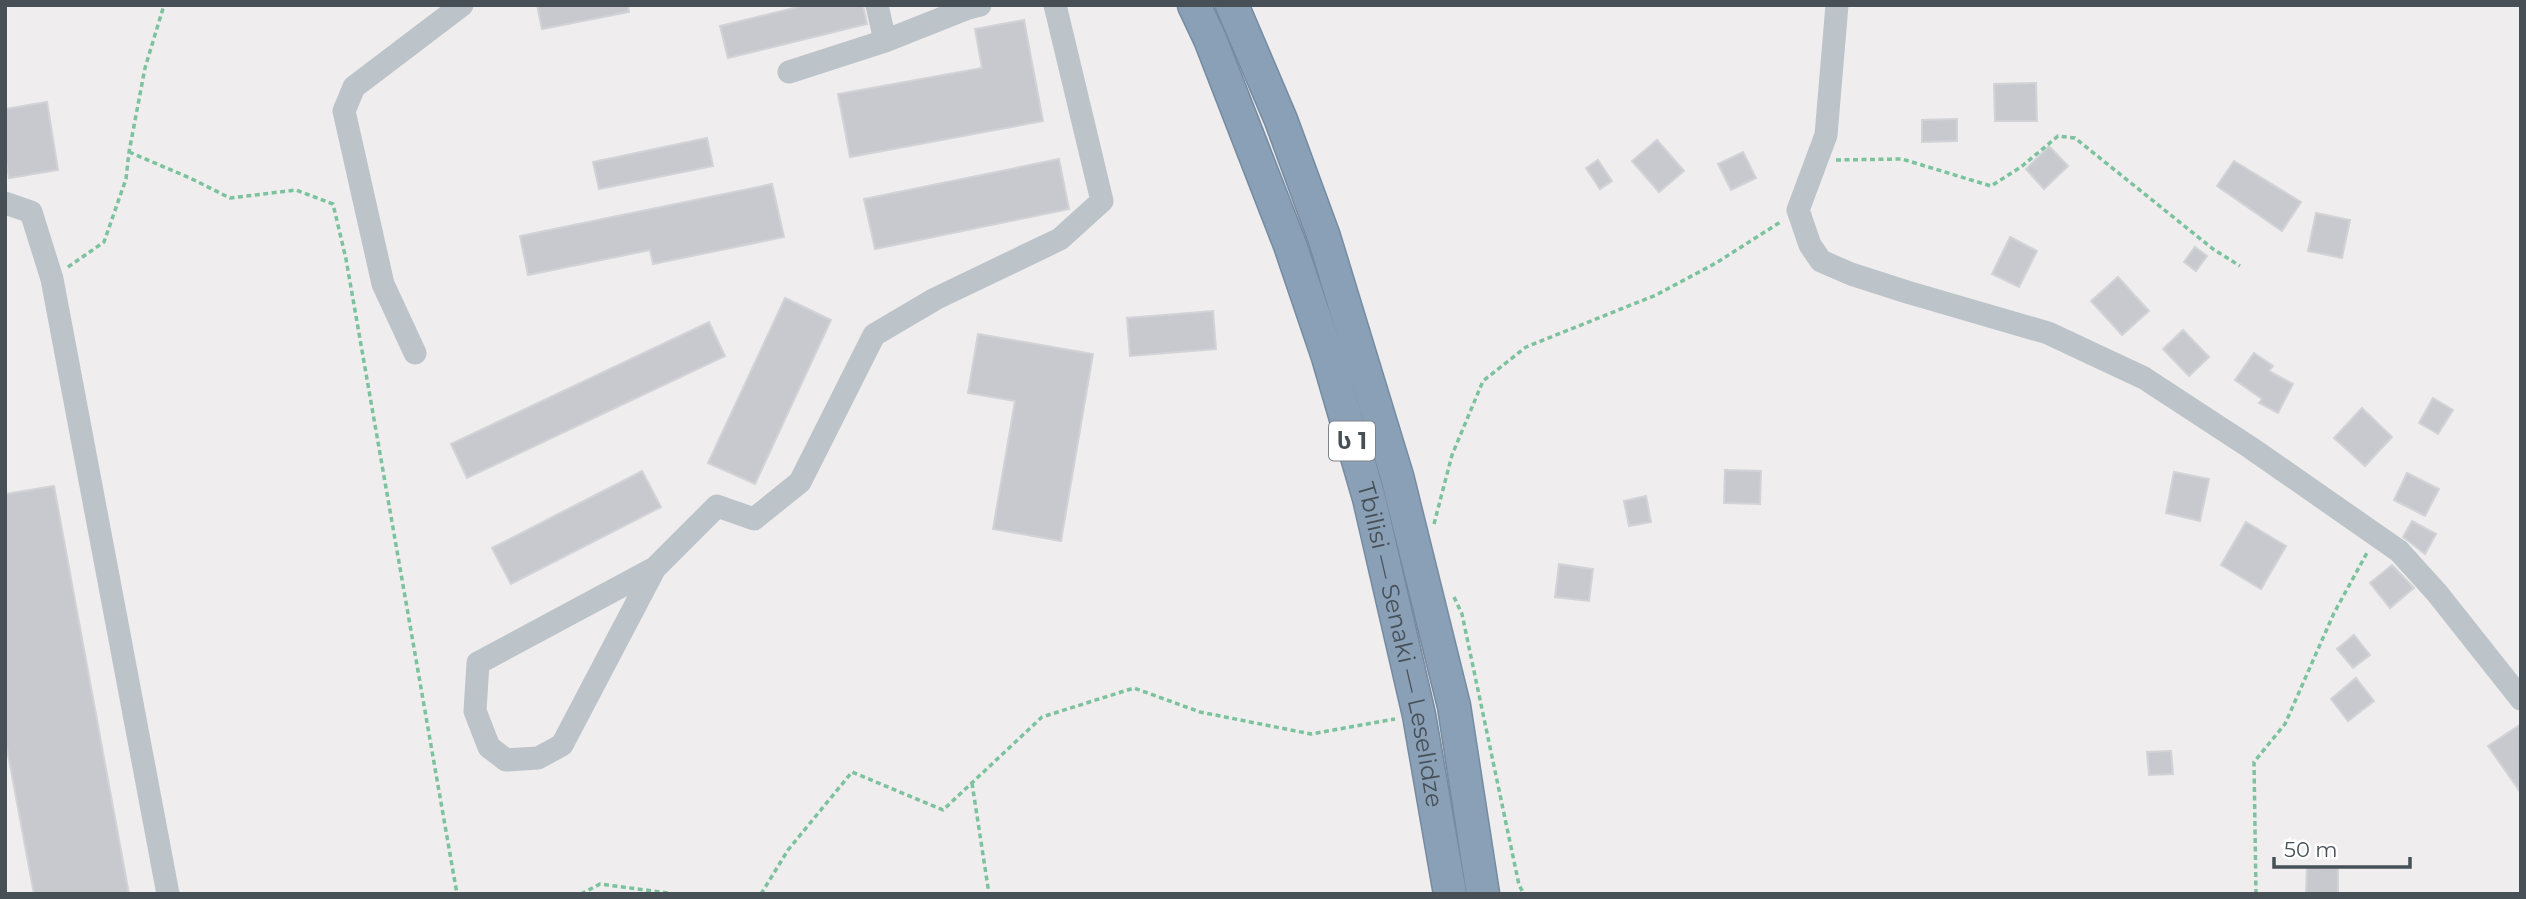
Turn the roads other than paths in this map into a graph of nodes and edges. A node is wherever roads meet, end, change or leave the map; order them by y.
1 (462, 5) edge
2 (877, 5) edge
3 (1055, 5) edge
4 (1194, 5) edge
5 (1232, 5) edge
6 (1837, 5) edge
7 (972, 6) edge
8 (885, 41) junction
9 (789, 72) dead end
10 (5, 203) edge
11 (415, 353) dead end
12 (655, 568) junction
13 (2521, 699) edge
14 (168, 894) edge
15 (1450, 894) edge
16 (1483, 894) edge

1 - 11 street
2 - 8 street
3 - 12 street
4 - 15 highway, Tbilisi — Senaki — Leselidze / ს 1
5 - 16 highway, Tbilisi — Senaki — Leselidze / ს 1
6 - 13 street
7 - 8 street
8 - 9 street
10 - 14 street
12 - 12 street

